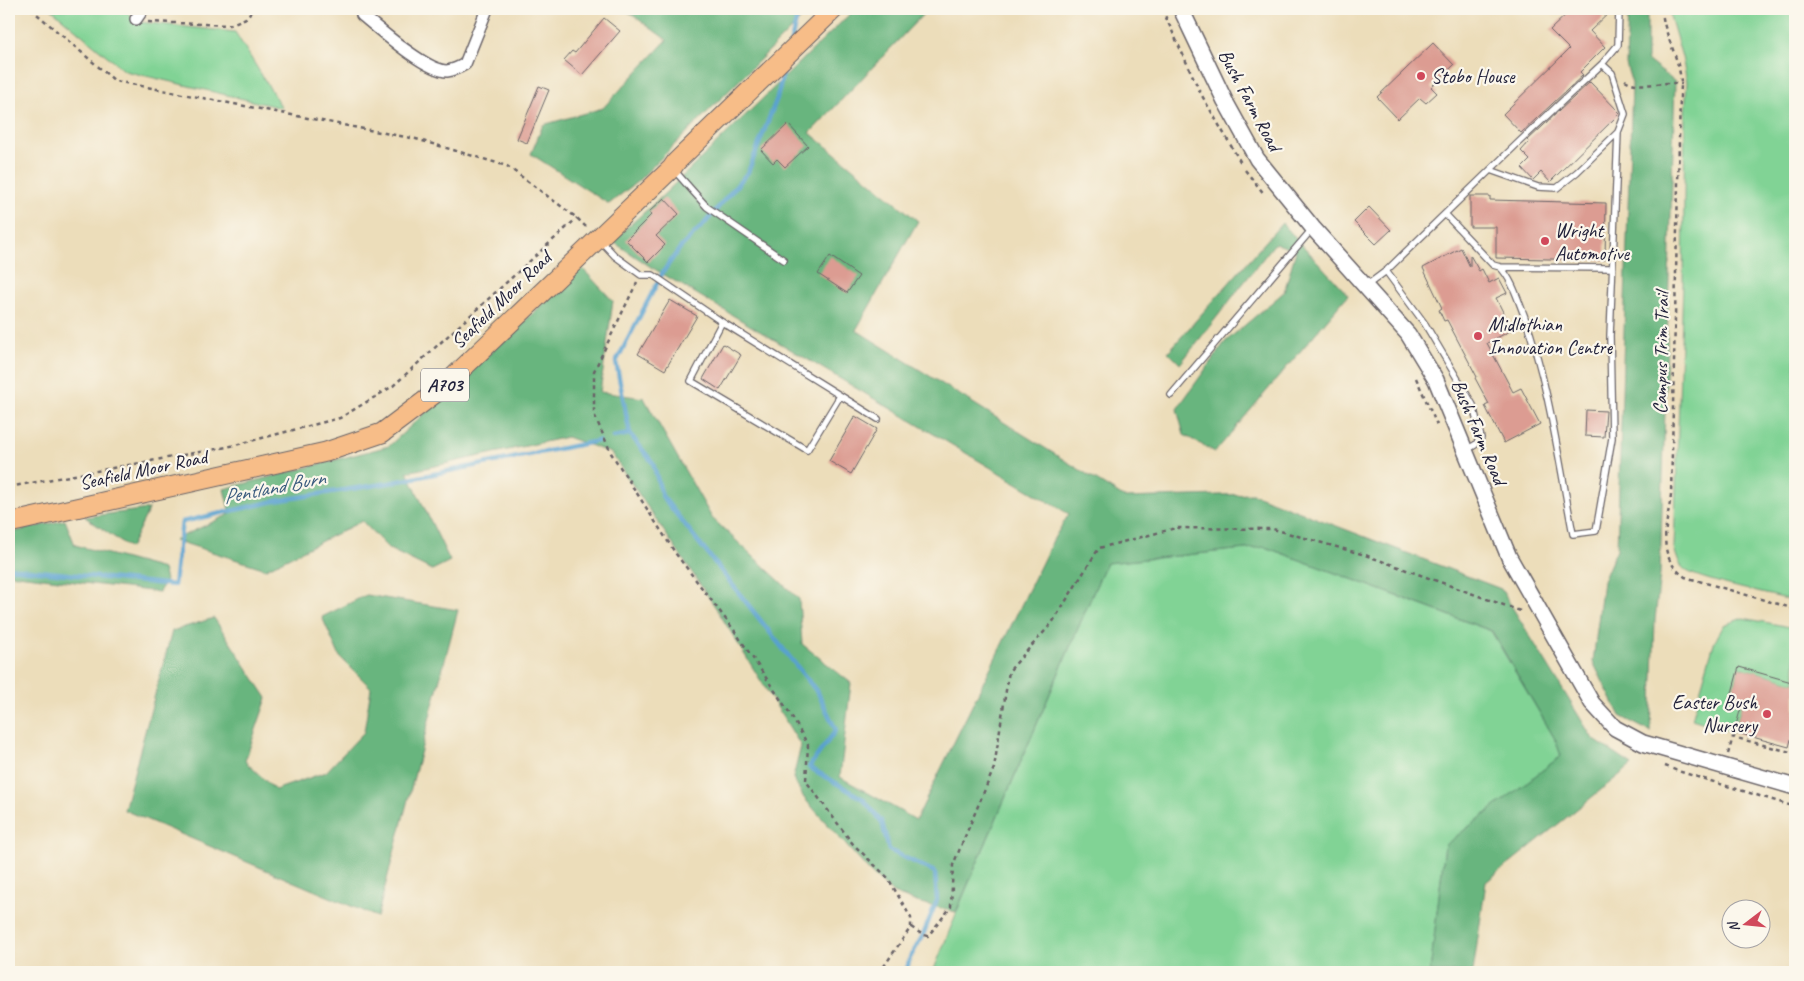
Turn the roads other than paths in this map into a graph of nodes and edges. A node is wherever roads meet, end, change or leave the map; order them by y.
1 (143, 9) edge
2 (364, 9) edge
3 (487, 9) edge
4 (834, 9) edge
5 (1181, 9) edge
6 (1619, 9) edge
7 (136, 19) road end
8 (1602, 64) junction
9 (1618, 132) junction
10 (672, 168) junction
11 (1490, 170) junction
12 (1445, 214) junction
13 (1313, 228) junction
14 (598, 238) junction
15 (784, 260) dead end
16 (1500, 267) junction
17 (1612, 268) junction
18 (1386, 271) junction
19 (1366, 286) junction
20 (722, 322) junction
21 (1170, 395) dead end
22 (840, 396) junction
23 (878, 419) dead end
24 (1466, 450) junction
25 (9, 523) edge
26 (1795, 787) edge

1 - 7 street
2 - 3 street
4 - 10 main road, Seafield Moor Road / A703
5 - 13 street, Bush Farm Road
6 - 8 lane
8 - 9 lane
8 - 11 lane
9 - 11 lane
9 - 17 lane
10 - 14 main road, Seafield Moor Road / A703
10 - 15 lane
11 - 12 lane
12 - 16 lane
12 - 18 lane
13 - 19 street, Bush Farm Road
13 - 21 lane
14 - 20 lane
14 - 25 main road, Seafield Moor Road / A703
16 - 17 lane
16 - 17 lane
18 - 19 lane
18 - 24 lane
19 - 24 street, Bush Farm Road
20 - 22 lane
20 - 22 lane
22 - 23 lane
24 - 26 street, Bush Farm Road

